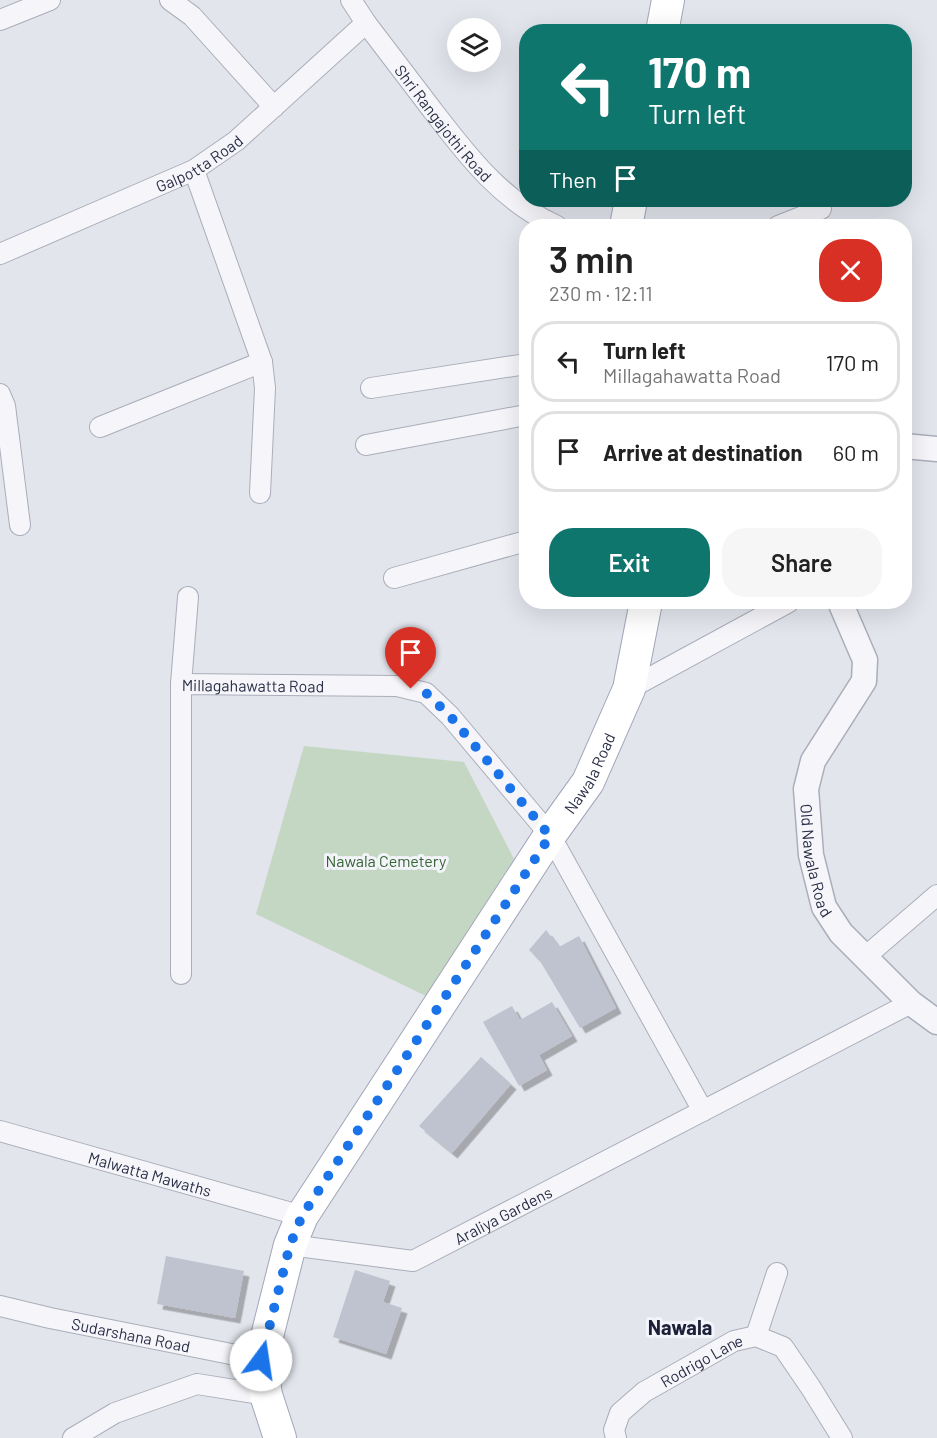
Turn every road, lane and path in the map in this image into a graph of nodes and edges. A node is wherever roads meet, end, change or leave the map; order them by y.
1 (50, 0) edge
2 (170, 0) edge
3 (351, 0) edge
4 (668, 0) edge
5 (24, 5) edge
6 (0, 20) edge
7 (366, 23) junction
8 (664, 24) edge
9 (274, 107) junction
10 (194, 170) junction
11 (519, 203) edge
12 (524, 207) edge
13 (821, 209) dead end
14 (540, 219) edge
15 (796, 219) edge
16 (0, 254) edge
17 (262, 362) junction
18 (519, 365) edge
19 (371, 388) dead end
20 (0, 394) edge
21 (519, 416) edge
22 (100, 427) dead end
23 (366, 445) dead end
24 (912, 447) edge
25 (937, 449) edge
26 (261, 493) dead end
27 (20, 525) dead end
28 (519, 543) edge
29 (394, 578) dead end
30 (188, 597) dead end
31 (645, 609) edge
32 (776, 609) edge
33 (843, 609) edge
34 (181, 684) junction
35 (629, 689) junction
36 (550, 836) junction
37 (937, 895) edge
38 (865, 957) junction
39 (181, 974) dead end
40 (911, 1003) junction
41 (937, 1022) edge
42 (703, 1111) junction
43 (0, 1131) edge
44 (302, 1216) junction
45 (290, 1245) junction
46 (777, 1273) dead end
47 (0, 1306) edge
48 (756, 1336) junction
49 (261, 1360) junction
50 (266, 1395) junction
51 (74, 1438) edge
52 (280, 1438) edge
53 (616, 1438) edge
54 (842, 1438) edge

1 - 5 street
2 - 9 street
3 - 7 street, Shri Rangajothi Road
4 - 8 main road
5 - 6 street
7 - 9 street, Galpotta Road
7 - 11 street, Shri Rangajothi Road
9 - 10 street, Galpotta Road
10 - 16 street, Galpotta Road
10 - 17 street
12 - 14 street, Shri Rangajothi Road
13 - 15 street
17 - 22 street
17 - 26 street
18 - 19 street
20 - 27 street
21 - 23 street
24 - 25 street
28 - 29 street
30 - 34 street
31 - 35 main road, Nawala Road
32 - 35 street
33 - 38 street, Old Nawala Road
34 - 36 street, Millagahawatta Road
34 - 39 street, Millagahawatta Road
35 - 36 main road, Nawala Road
36 - 42 street
36 - 44 main road, Nawala Road
37 - 38 street
38 - 40 street, Old Nawala Road
40 - 41 street, Old Nawala Road
40 - 42 street, Araliya Gardens
42 - 45 street, Araliya Gardens
43 - 44 street, Malwatta Mawaths
44 - 45 main road, Nawala Road
45 - 49 main road, Nawala Road
46 - 48 street
47 - 49 street, Sudarshana Road
48 - 53 street, Rodrigo Lane
48 - 54 street, Rodrigo Lane
49 - 50 main road, Nawala Road
50 - 51 street
50 - 52 main road, Nawala Road

